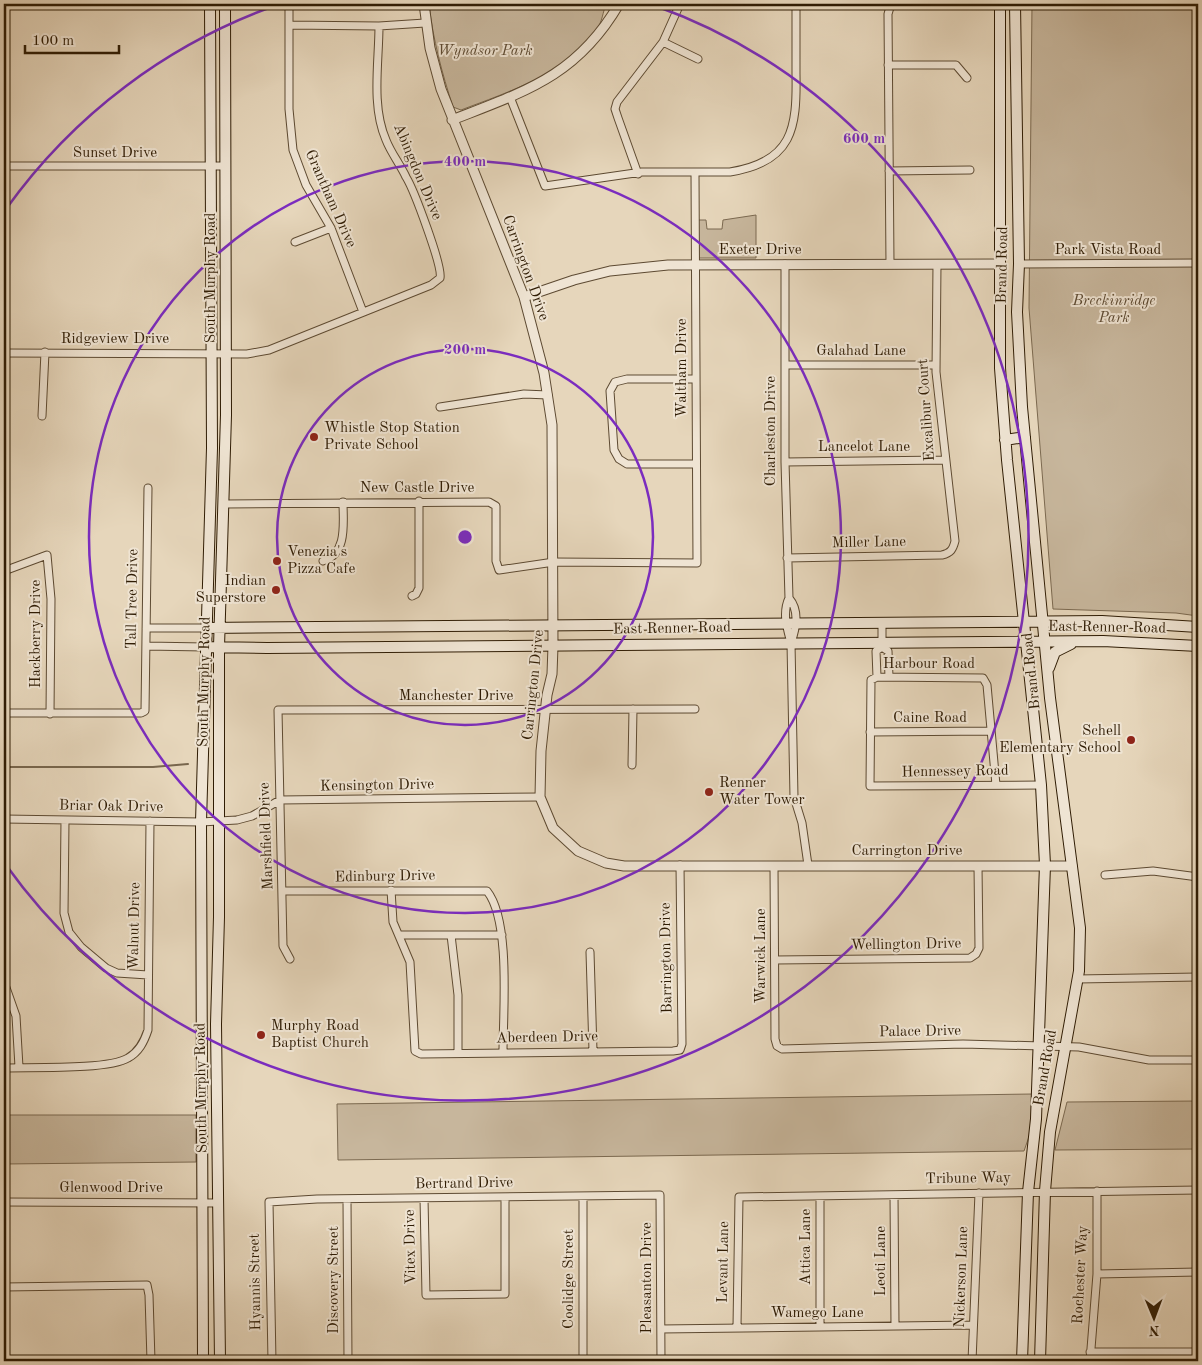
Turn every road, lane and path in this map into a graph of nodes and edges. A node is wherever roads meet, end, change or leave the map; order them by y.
1 (210, 4) edge
2 (225, 4) edge
3 (289, 4) edge
4 (424, 4) edge
5 (619, 4) edge
6 (680, 4) edge
7 (796, 4) edge
8 (891, 4) edge
9 (1000, 4) edge
10 (1015, 4) edge
11 (425, 23) junction
12 (289, 25) junction
13 (379, 26) junction
14 (663, 42) junction
15 (698, 59) dead end
16 (888, 65) junction
17 (967, 78) dead end
18 (510, 97) junction
19 (452, 120) junction
20 (4, 166) edge
21 (210, 166) junction
22 (226, 166) junction
23 (970, 170) dead end
24 (889, 171) junction
25 (695, 173) junction
26 (638, 174) junction
27 (330, 228) junction
28 (295, 242) dead end
29 (1198, 263) edge
30 (696, 264) junction
31 (785, 264) junction
32 (890, 264) junction
33 (937, 264) junction
34 (1000, 264) junction
35 (1019, 264) junction
36 (524, 297) junction
37 (363, 312) junction
38 (45, 352) junction
39 (4, 353) edge
40 (211, 354) junction
41 (226, 354) junction
42 (785, 365) junction
43 (936, 365) junction
44 (696, 379) junction
45 (548, 395) junction
46 (440, 407) dead end
47 (42, 416) dead end
48 (1025, 437) junction
49 (1005, 440) junction
50 (944, 460) junction
51 (785, 462) junction
52 (696, 464) junction
53 (148, 488) dead end
54 (343, 502) junction
55 (419, 502) junction
56 (224, 504) junction
57 (951, 551) joint
58 (787, 558) junction
59 (323, 561) dead end
60 (554, 562) junction
61 (697, 563) joint
62 (4, 570) edge
63 (412, 596) dead end
64 (789, 598) junction
65 (1024, 622) junction
66 (1042, 622) junction
67 (882, 624) junction
68 (554, 625) junction
69 (786, 625) junction
70 (797, 625) junction
71 (1198, 627) edge
72 (146, 628) junction
73 (205, 628) junction
74 (220, 628) junction
75 (1027, 642) junction
76 (1044, 642) junction
77 (1078, 642) junction
78 (791, 643) junction
79 (882, 644) junction
80 (146, 646) junction
81 (553, 646) junction
82 (1198, 646) edge
83 (204, 647) junction
84 (220, 647) junction
85 (1047, 674) junction
86 (889, 677) junction
87 (875, 678) junction
88 (545, 709) junction
89 (634, 709) junction
90 (695, 709) dead end
91 (278, 710) joint
92 (4, 713) edge
93 (50, 714) junction
94 (991, 731) junction
95 (870, 732) junction
96 (632, 765) dead end
97 (996, 785) junction
98 (1041, 785) junction
99 (540, 797) junction
100 (280, 800) junction
101 (4, 819) edge
102 (64, 820) junction
103 (150, 821) junction
104 (218, 821) junction
105 (200, 822) junction
106 (808, 864) junction
107 (1045, 865) junction
108 (680, 866) junction
109 (774, 866) junction
110 (978, 866) junction
111 (1072, 866) junction
112 (1105, 875) dead end
113 (1198, 877) edge
114 (391, 890) junction
115 (283, 891) junction
116 (399, 935) junction
117 (502, 935) junction
118 (451, 936) junction
119 (590, 952) dead end
120 (290, 959) dead end
121 (775, 960) junction
122 (148, 975) junction
123 (1198, 977) edge
124 (1077, 979) junction
125 (4, 982) edge
126 (201, 984) junction
127 (217, 984) junction
128 (777, 1046) joint
129 (1037, 1047) junction
130 (1065, 1047) junction
131 (680, 1050) joint
132 (593, 1051) junction
133 (503, 1052) junction
134 (458, 1053) junction
135 (1198, 1060) edge
136 (19, 1067) junction
137 (4, 1068) edge
138 (1198, 1190) edge
139 (1045, 1191) junction
140 (1097, 1191) junction
141 (1028, 1192) junction
142 (979, 1193) junction
143 (660, 1195) joint
144 (894, 1195) junction
145 (583, 1196) junction
146 (820, 1196) junction
147 (505, 1197) junction
148 (738, 1197) joint
149 (424, 1198) junction
150 (347, 1199) junction
151 (4, 1202) edge
152 (202, 1202) junction
153 (269, 1202) joint
154 (218, 1203) junction
155 (1198, 1272) edge
156 (1097, 1274) junction
157 (4, 1287) edge
158 (973, 1325) junction
159 (895, 1326) junction
160 (820, 1327) junction
161 (737, 1328) junction
162 (661, 1329) junction
163 (1090, 1352) junction
164 (1198, 1352) edge
165 (151, 1361) edge
166 (203, 1361) edge
167 (220, 1361) edge
168 (272, 1361) edge
169 (348, 1361) edge
170 (583, 1361) edge
171 (661, 1361) edge
172 (972, 1361) edge
173 (1022, 1361) edge
174 (1040, 1361) edge
175 (1090, 1361) edge

1 - 21 main road, South Murphy Road
2 - 22 main road, South Murphy Road
3 - 12 street, Grantham Drive
4 - 11 street, Carrington Drive
5 - 18 street
6 - 14 street
7 - 25 street
8 - 16 street
9 - 34 main road, Brand Road
10 - 35 main road, Brand Road
11 - 13 street
11 - 19 street, Carrington Drive
12 - 13 street
12 - 27 street, Grantham Drive
13 - 37 street, Abingdon Drive
14 - 15 street
14 - 26 street
16 - 17 street
16 - 24 street
18 - 19 street
18 - 26 street
19 - 36 street, Carrington Drive
20 - 21 street, Sunset Drive
21 - 22 street, Sunset Drive
21 - 40 main road, South Murphy Road
22 - 41 main road, South Murphy Road
23 - 24 street
24 - 32 street
25 - 26 street
25 - 30 street, Waltham Drive
27 - 28 street
27 - 37 street, Grantham Drive
29 - 35 street, Park Vista Road
30 - 31 street, Exeter Drive
30 - 36 street, Exeter Drive
30 - 44 street, Waltham Drive
31 - 32 street, Exeter Drive
31 - 42 street, Charleston Drive
32 - 33 street, Exeter Drive
33 - 34 street, Exeter Drive
33 - 43 street, Excalibur Court
34 - 35 main road
34 - 49 main road, Brand Road
35 - 48 main road, Brand Road
36 - 45 street, Carrington Drive
37 - 41 street, Abingdon Drive
38 - 39 street, Ridgeview Drive
38 - 40 street, Ridgeview Drive
38 - 47 street
40 - 41 street, Ridgeview Drive
40 - 73 main road, South Murphy Road
41 - 56 main road, South Murphy Road
42 - 43 street, Galahad Lane
42 - 51 street, Charleston Drive
43 - 50 street, Excalibur Court
44 - 52 street, Waltham Drive
44 - 52 street
45 - 46 street
45 - 60 street, Carrington Drive
48 - 49 main road
48 - 66 main road, Brand Road
49 - 65 main road, Brand Road
50 - 51 street, Lancelot Lane
50 - 57 street, Excalibur Court
51 - 58 street, Charleston Drive
52 - 61 street, Waltham Drive
53 - 72 street, Tall Tree Drive
54 - 55 street, New Castle Drive
54 - 56 street, New Castle Drive
54 - 59 street
55 - 60 street, New Castle Drive
55 - 63 street
56 - 74 main road, South Murphy Road
57 - 58 street, Miller Lane
58 - 64 street, Charleston Drive
60 - 61 street, New Castle Drive
60 - 68 street, Carrington Drive
62 - 93 street, Hackberry Drive
64 - 69 street, Charleston Drive
64 - 70 street, Charleston Drive
65 - 66 main road, East Renner Road
65 - 67 main road, East Renner Road
65 - 75 main road, Brand Road
66 - 71 main road, East Renner Road
66 - 76 main road, Brand Road
67 - 70 main road, East Renner Road
67 - 79 street
68 - 69 main road, East Renner Road
68 - 74 main road, East Renner Road
68 - 81 street, Carrington Drive
69 - 70 main road, East Renner Road
69 - 78 street, Charleston Drive
70 - 78 street, Charleston Drive
72 - 73 street, East Renner Road
72 - 80 street, Tall Tree Drive
73 - 74 main road, East Renner Road
73 - 83 main road, South Murphy Road
74 - 84 main road, South Murphy Road
75 - 76 main road, East Renner Road
75 - 79 main road, East Renner Road
75 - 98 main road, Brand Road
76 - 77 main road, East Renner Road
76 - 85 main road, Brand Road
77 - 82 main road, East Renner Road
77 - 85 main road
78 - 79 main road, East Renner Road
78 - 81 main road, East Renner Road
78 - 106 street, Charleston Drive
79 - 86 street
79 - 87 street
80 - 83 street, East Renner Road
80 - 93 street, Tall Tree Drive
81 - 84 main road, East Renner Road
81 - 88 street, Carrington Drive
83 - 84 main road, East Renner Road
83 - 105 main road, South Murphy Road
84 - 104 main road, South Murphy Road
85 - 111 main road, Brand Road
86 - 87 street, Harbour Road
86 - 94 street, Harbour Road
87 - 95 street
88 - 89 street, Manchester Drive
88 - 91 street, Manchester Drive
88 - 99 street, Carrington Drive
89 - 90 street, Manchester Drive
89 - 96 street
91 - 100 street, Marshfield Drive
92 - 93 street
94 - 95 street, Caine Road
94 - 97 street
95 - 97 street, Hennessey Road
97 - 98 street, Hennessey Road
98 - 107 main road, Brand Road
99 - 100 street, Kensington Drive
99 - 108 street, Carrington Drive
100 - 104 street, Kensington Drive
100 - 115 street, Marshfield Drive
101 - 102 street, Briar Oak Drive
102 - 103 street, Briar Oak Drive
102 - 122 street
103 - 105 street, Briar Oak Drive
103 - 122 street, Walnut Drive
104 - 105 street, Briar Oak Drive
104 - 127 main road, South Murphy Road
105 - 126 main road, South Murphy Road
106 - 109 street, Carrington Drive
106 - 110 street, Carrington Drive
107 - 110 street, Carrington Drive
107 - 111 street, Carrington Drive
107 - 129 main road, Brand Road
108 - 109 street, Carrington Drive
108 - 131 street, Barrington Drive
109 - 121 street, Warwick Lane
110 - 121 street, Wellington Drive
111 - 124 main road, Brand Road
112 - 113 street
114 - 115 street, Edinburg Drive
114 - 116 street
114 - 117 street, Edinburg Drive
115 - 120 street, Marshfield Drive
116 - 118 street
116 - 134 street, Aberdeen Drive
117 - 118 street
117 - 133 street
118 - 134 street
119 - 132 street
121 - 128 street, Warwick Lane
122 - 136 street, Walnut Drive
123 - 124 street
124 - 130 main road, Brand Road
125 - 136 street
126 - 127 main road
126 - 152 main road, South Murphy Road
127 - 154 main road, South Murphy Road
128 - 129 street, Palace Drive
129 - 130 street, Palace Drive
129 - 141 main road, Brand Road
130 - 135 street, Palace Drive
130 - 139 main road, Brand Road
131 - 132 street, Aberdeen Drive
132 - 133 street, Aberdeen Drive
133 - 134 street, Aberdeen Drive
136 - 137 street
138 - 140 street, Tribune Way
139 - 140 street, Tribune Way
139 - 141 street, Tribune Way
139 - 174 main road, Brand Road
140 - 156 street, Rochester Way
141 - 142 street, Tribune Way
141 - 173 main road, Brand Road
142 - 144 street, Tribune Way
142 - 158 street, Nickerson Lane
143 - 145 street, Bertrand Drive
143 - 162 street, Pleasanton Drive
144 - 146 street, Tribune Way
144 - 159 street, Leoti Lane
145 - 147 street, Bertrand Drive
145 - 170 street, Coolidge Street
146 - 148 street, Tribune Way
146 - 160 street, Attica Lane
147 - 149 street, Bertrand Drive
147 - 149 street, Vitex Drive
148 - 161 street, Levant Lane
149 - 150 street, Bertrand Drive
150 - 153 street, Bertrand Drive
150 - 169 street, Discovery Street
151 - 152 street, Glenwood Drive
152 - 154 street, Glenwood Drive
152 - 166 main road, South Murphy Road
153 - 168 street, Hyannis Street
154 - 167 main road, South Murphy Road
155 - 156 street
156 - 163 street, Rochester Way
157 - 165 street
158 - 159 street, Wamego Lane
158 - 172 street, Nickerson Lane
159 - 160 street, Wamego Lane
160 - 161 street, Wamego Lane
161 - 162 street, Wamego Lane
162 - 171 street, Pleasanton Drive
163 - 164 street
163 - 175 street, Rochester Way

